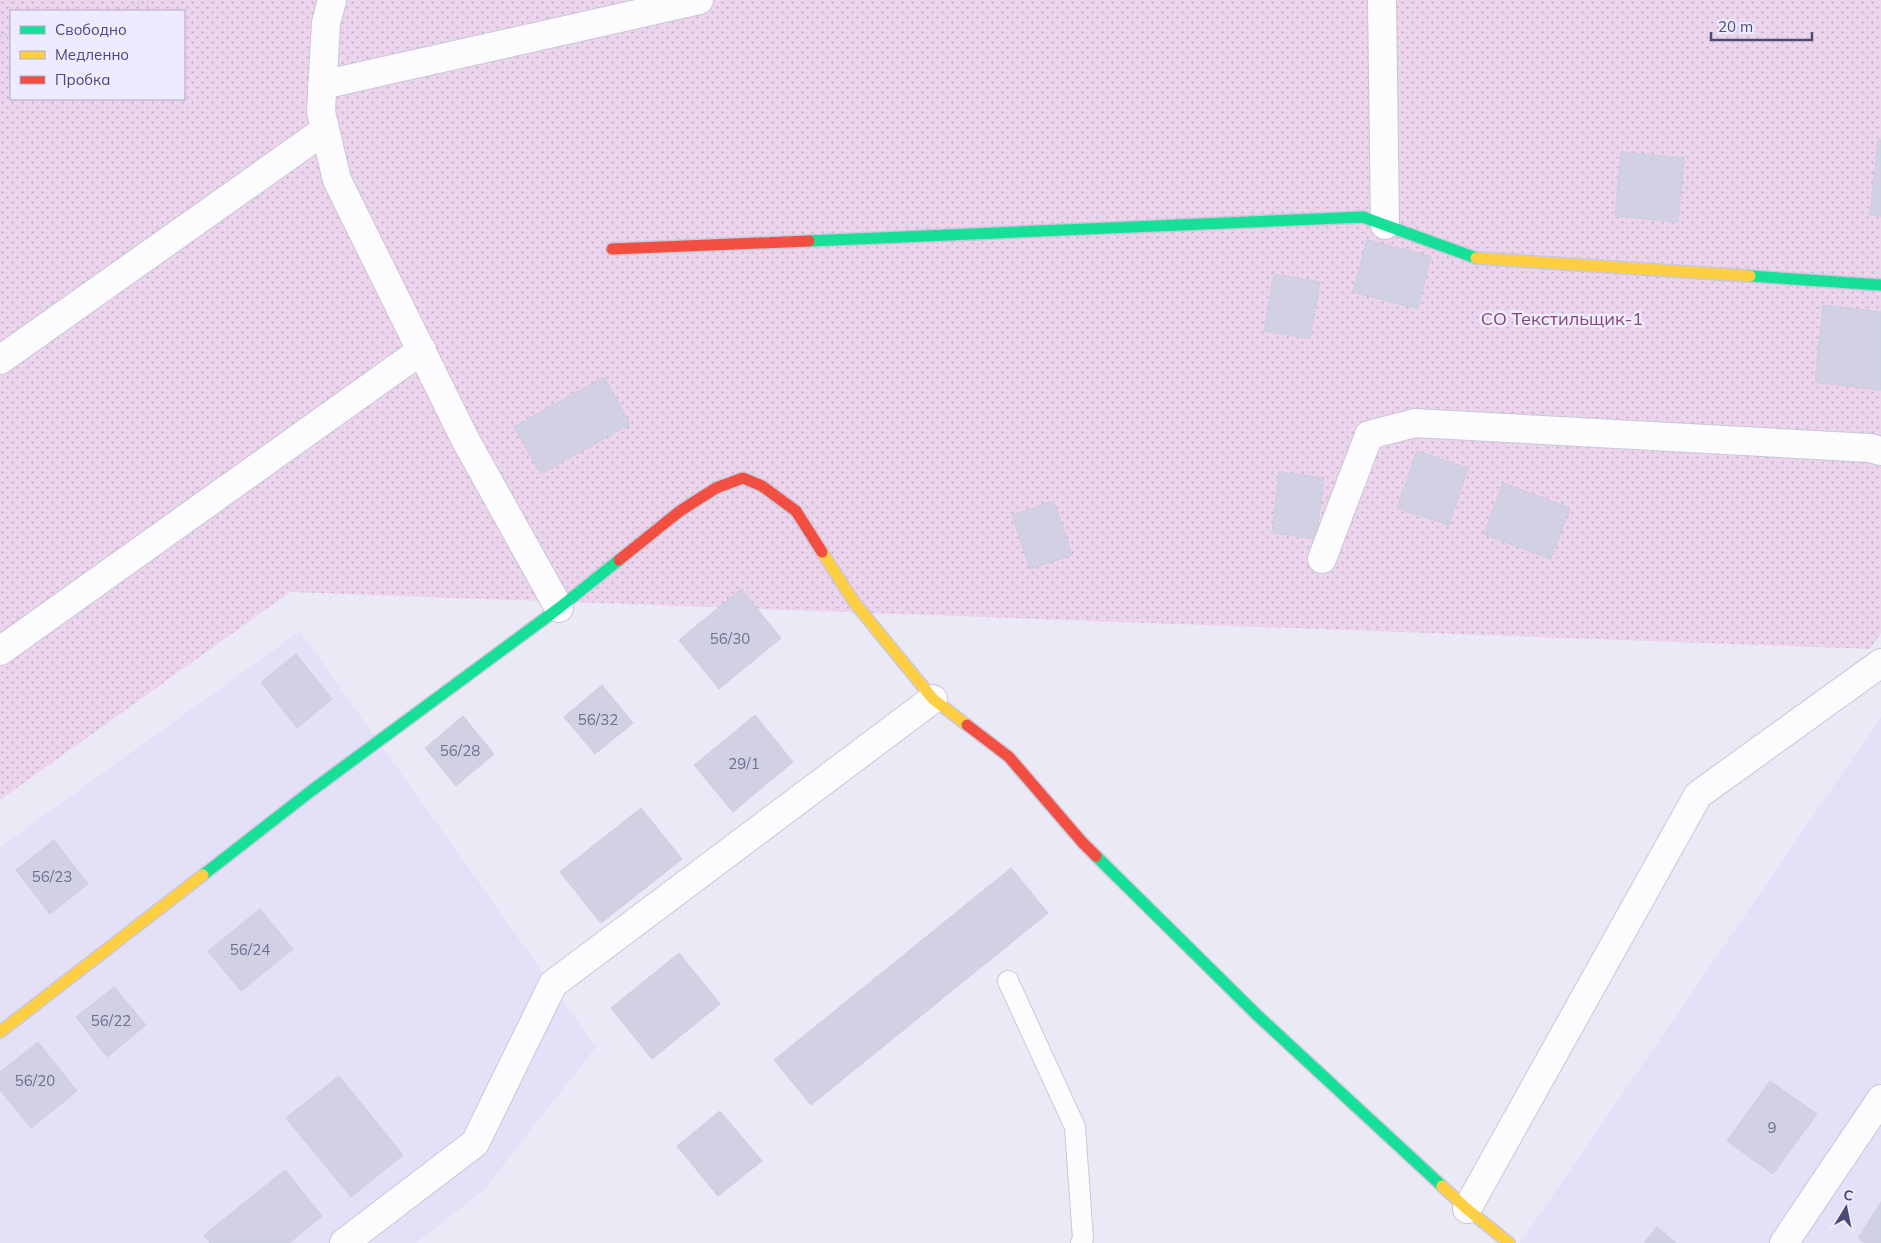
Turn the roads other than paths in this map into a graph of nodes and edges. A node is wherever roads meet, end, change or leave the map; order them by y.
1 (332, 0) edge
2 (699, 0) edge
3 (1382, 0) edge
4 (322, 85) junction
5 (325, 130) junction
6 (1385, 225) junction
7 (612, 249) dead end
8 (1881, 285) edge
9 (422, 350) junction
10 (0, 360) edge
11 (1881, 451) edge
12 (1322, 559) dead end
13 (559, 608) junction
14 (0, 651) edge
15 (1881, 663) edge
16 (933, 698) junction
17 (1008, 981) dead end
18 (0, 1032) edge
19 (1881, 1099) edge
20 (1467, 1209) junction
21 (344, 1243) edge
22 (1082, 1243) edge
23 (1509, 1243) edge
24 (1784, 1243) edge

1 - 4 street
2 - 4 street
3 - 6 street
4 - 5 street
5 - 9 street
5 - 10 street
6 - 7 street
6 - 8 street
9 - 13 street
9 - 14 street
11 - 12 street
13 - 16 street
13 - 18 street
15 - 20 street
16 - 20 street
16 - 21 street
17 - 22 lane
19 - 24 street
20 - 23 street

